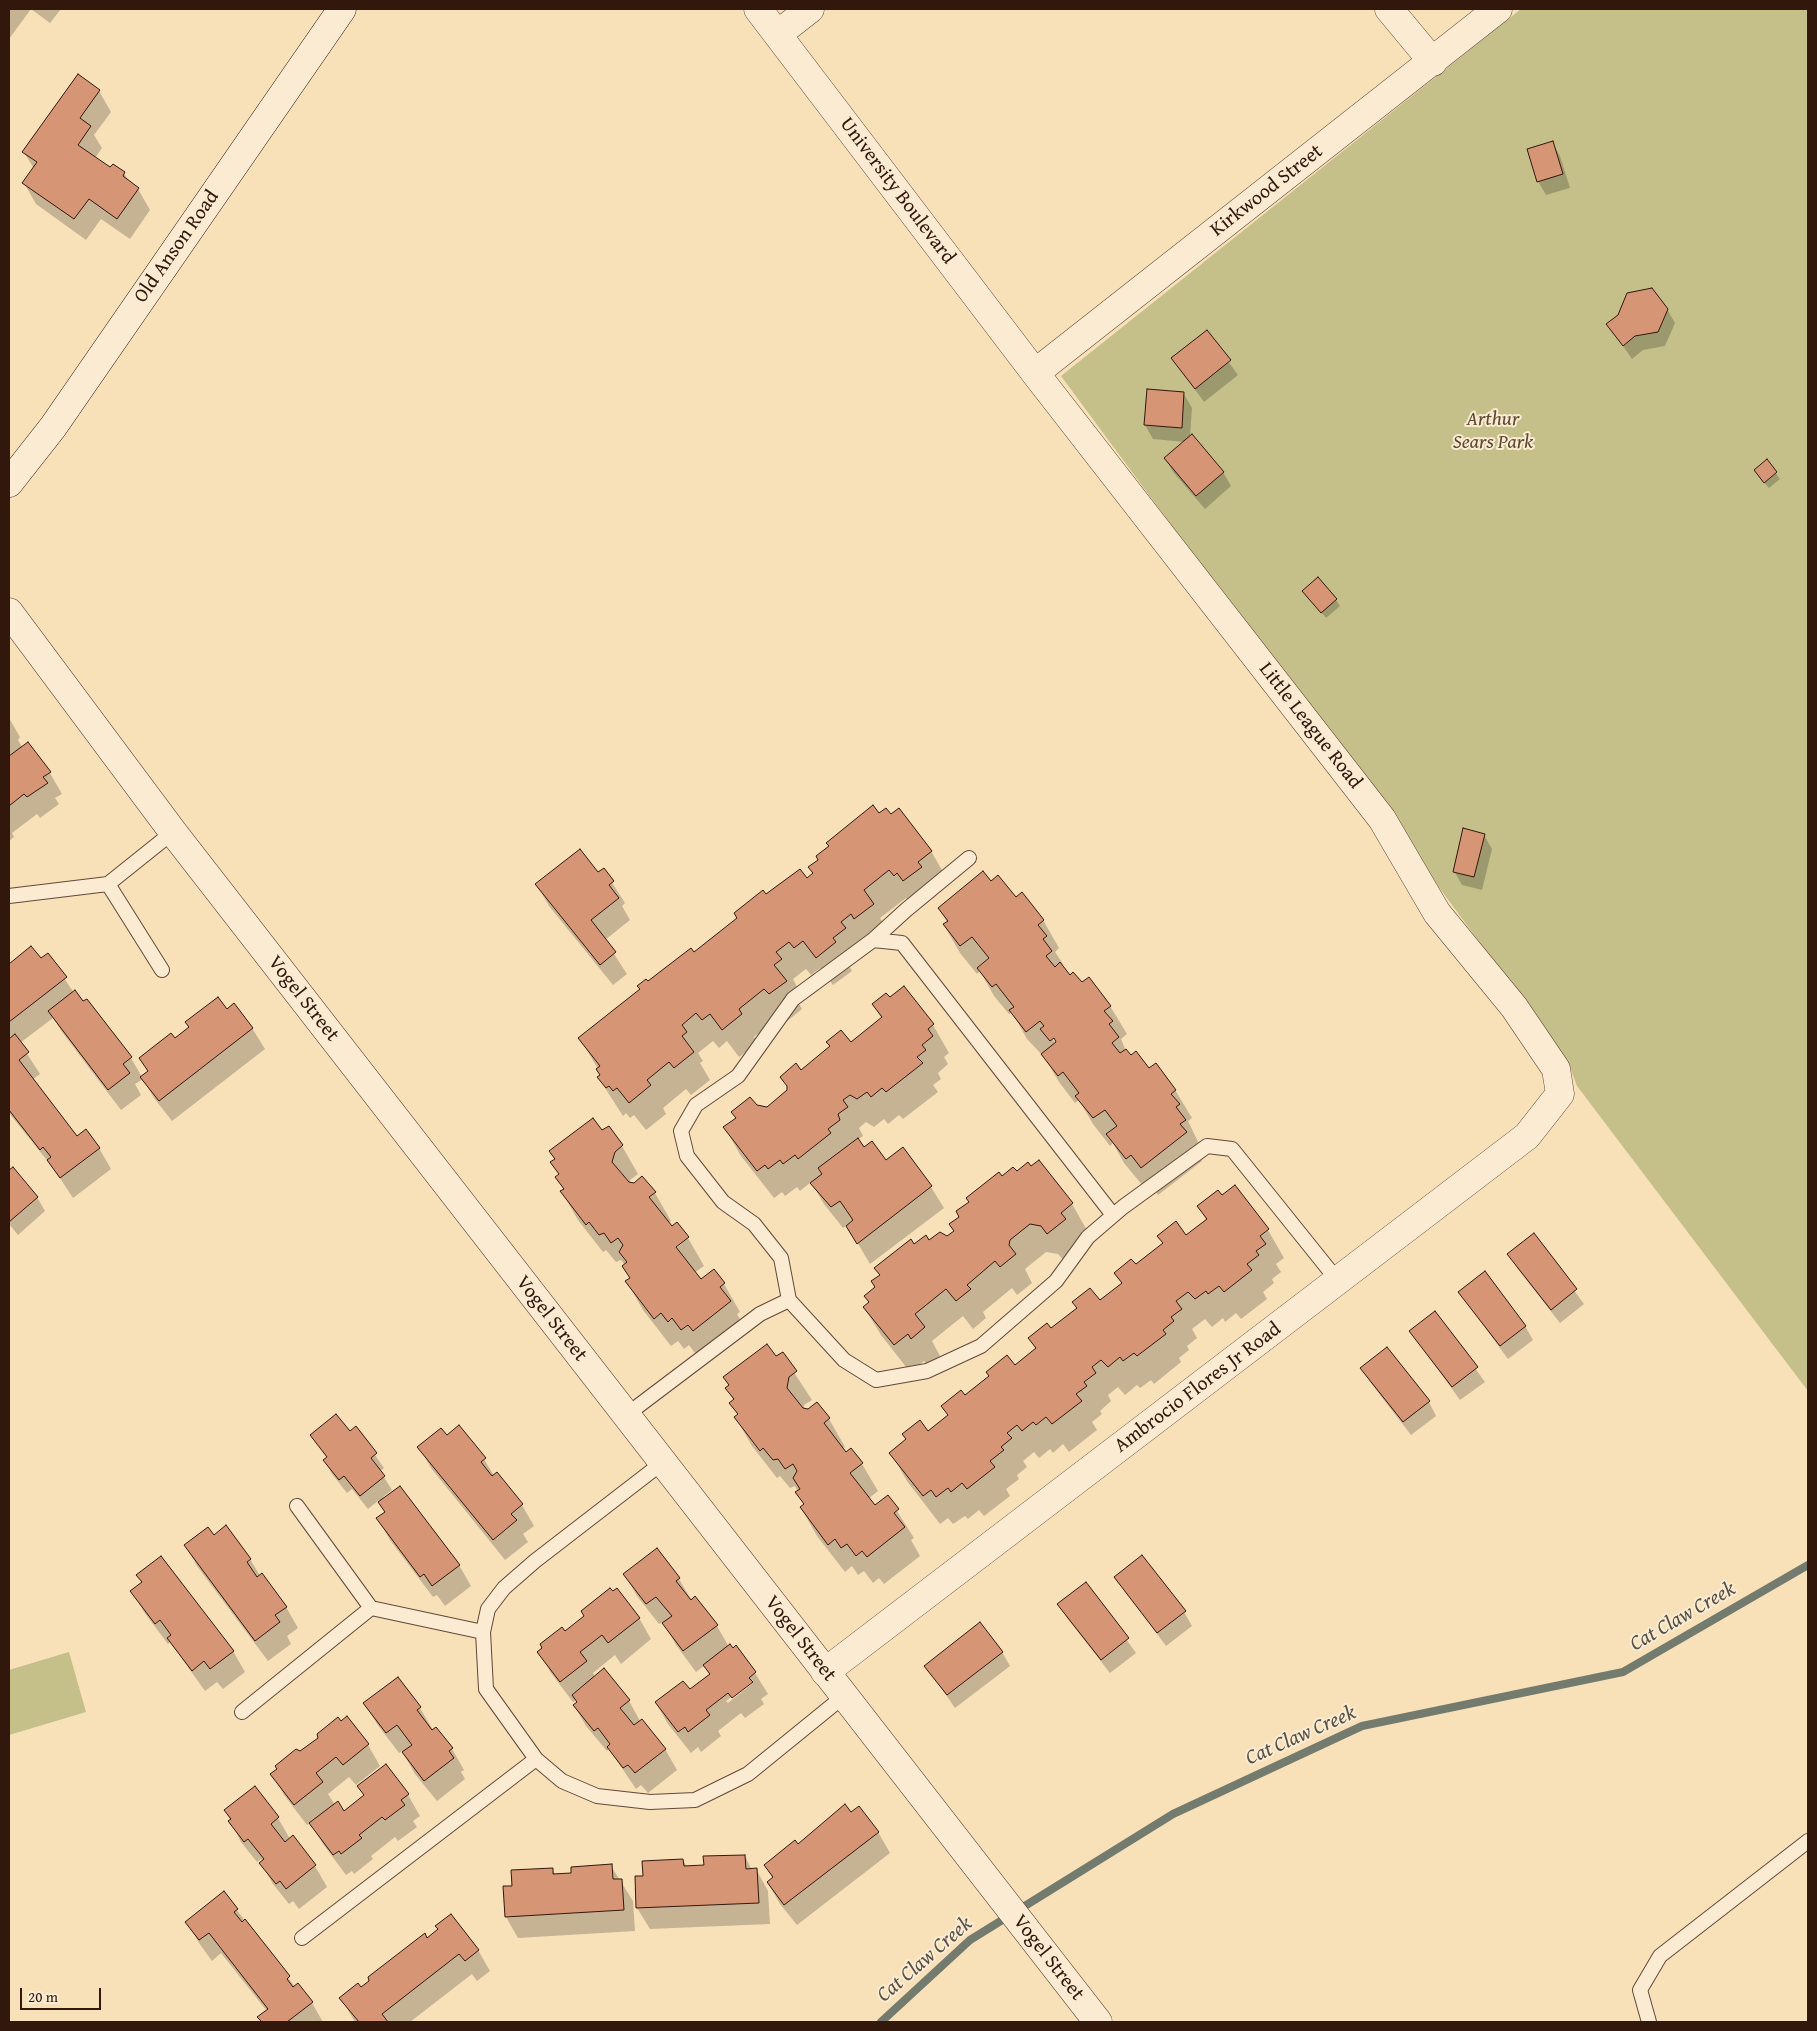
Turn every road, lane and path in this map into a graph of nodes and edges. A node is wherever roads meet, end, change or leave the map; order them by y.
1 (342, 9) edge
2 (758, 9) edge
3 (810, 9) edge
4 (1389, 9) edge
5 (1498, 9) edge
6 (778, 34) junction
7 (1433, 62) junction
8 (1035, 373) junction
9 (9, 483) edge
10 (9, 612) edge
11 (174, 832) junction
12 (969, 858) dead end
13 (108, 884) junction
14 (9, 896) edge
15 (873, 940) junction
16 (162, 970) dead end
17 (1560, 1094) joint
18 (1113, 1215) junction
19 (1338, 1281) junction
20 (790, 1300) junction
21 (625, 1416) junction
22 (662, 1463) junction
23 (297, 1506) dead end
24 (371, 1608) junction
25 (483, 1632) junction
26 (826, 1672) junction
27 (844, 1696) junction
28 (242, 1712) dead end
29 (536, 1759) junction
30 (1808, 1841) edge
31 (302, 1938) dead end
32 (1098, 2022) edge
33 (1649, 2022) edge

1 - 9 street, Old Anson Road
2 - 6 street, University Boulevard
3 - 6 street
4 - 7 street
5 - 7 street, Kirkwood Street
6 - 8 street, University Boulevard
7 - 8 street, Kirkwood Street
8 - 17 street, Little League Road
10 - 11 street, Vogel Street
11 - 13 lane
11 - 21 street, Vogel Street
12 - 15 lane
13 - 14 lane
13 - 16 lane
15 - 18 lane
15 - 20 lane
17 - 19 street, Ambrocio Flores Jr Road
18 - 19 lane
18 - 20 lane
19 - 26 street, Ambrocio Flores Jr Road
20 - 21 lane
21 - 22 street, Vogel Street
22 - 25 lane
22 - 26 street, Vogel Street
23 - 24 lane
24 - 25 lane
24 - 28 lane
25 - 29 lane
26 - 27 street, Vogel Street
27 - 29 lane
27 - 32 street, Vogel Street
29 - 31 lane
30 - 33 lane

